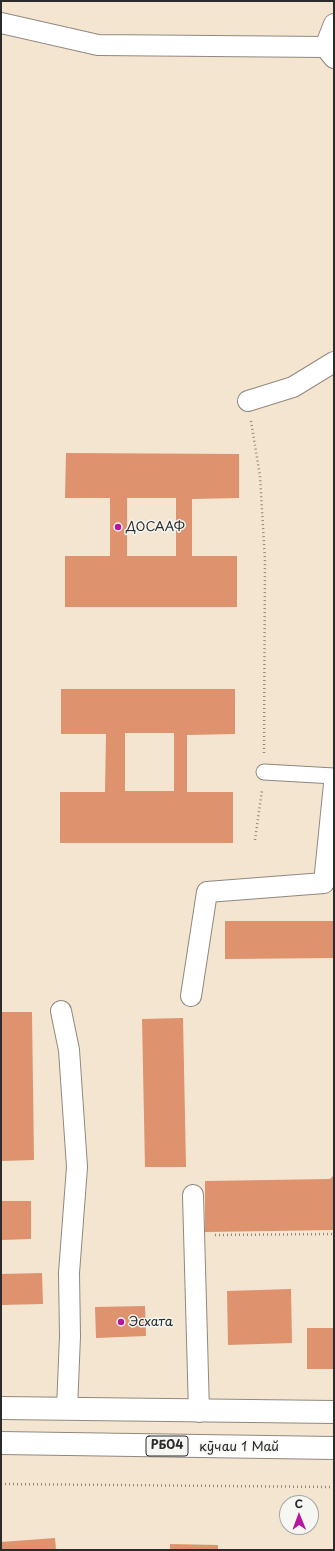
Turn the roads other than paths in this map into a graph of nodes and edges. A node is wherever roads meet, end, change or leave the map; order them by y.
1 (1, 23) edge
2 (334, 24) edge
3 (330, 52) edge
4 (334, 362) edge
5 (248, 401) road end
6 (264, 772) road end
7 (334, 776) edge
8 (334, 784) edge
9 (191, 996) dead end
10 (61, 1011) dead end
11 (193, 1195) dead end
12 (1, 1408) edge
13 (67, 1409) junction
14 (199, 1412) junction
15 (334, 1412) edge
16 (1, 1443) edge
17 (334, 1448) edge

1 - 3 street
2 - 3 street
4 - 5 street
6 - 7 street
8 - 9 street
10 - 13 street
11 - 14 street
12 - 13 main road
13 - 14 main road
14 - 15 main road
16 - 17 main road, кӯчаи 1 Май / РБ04

